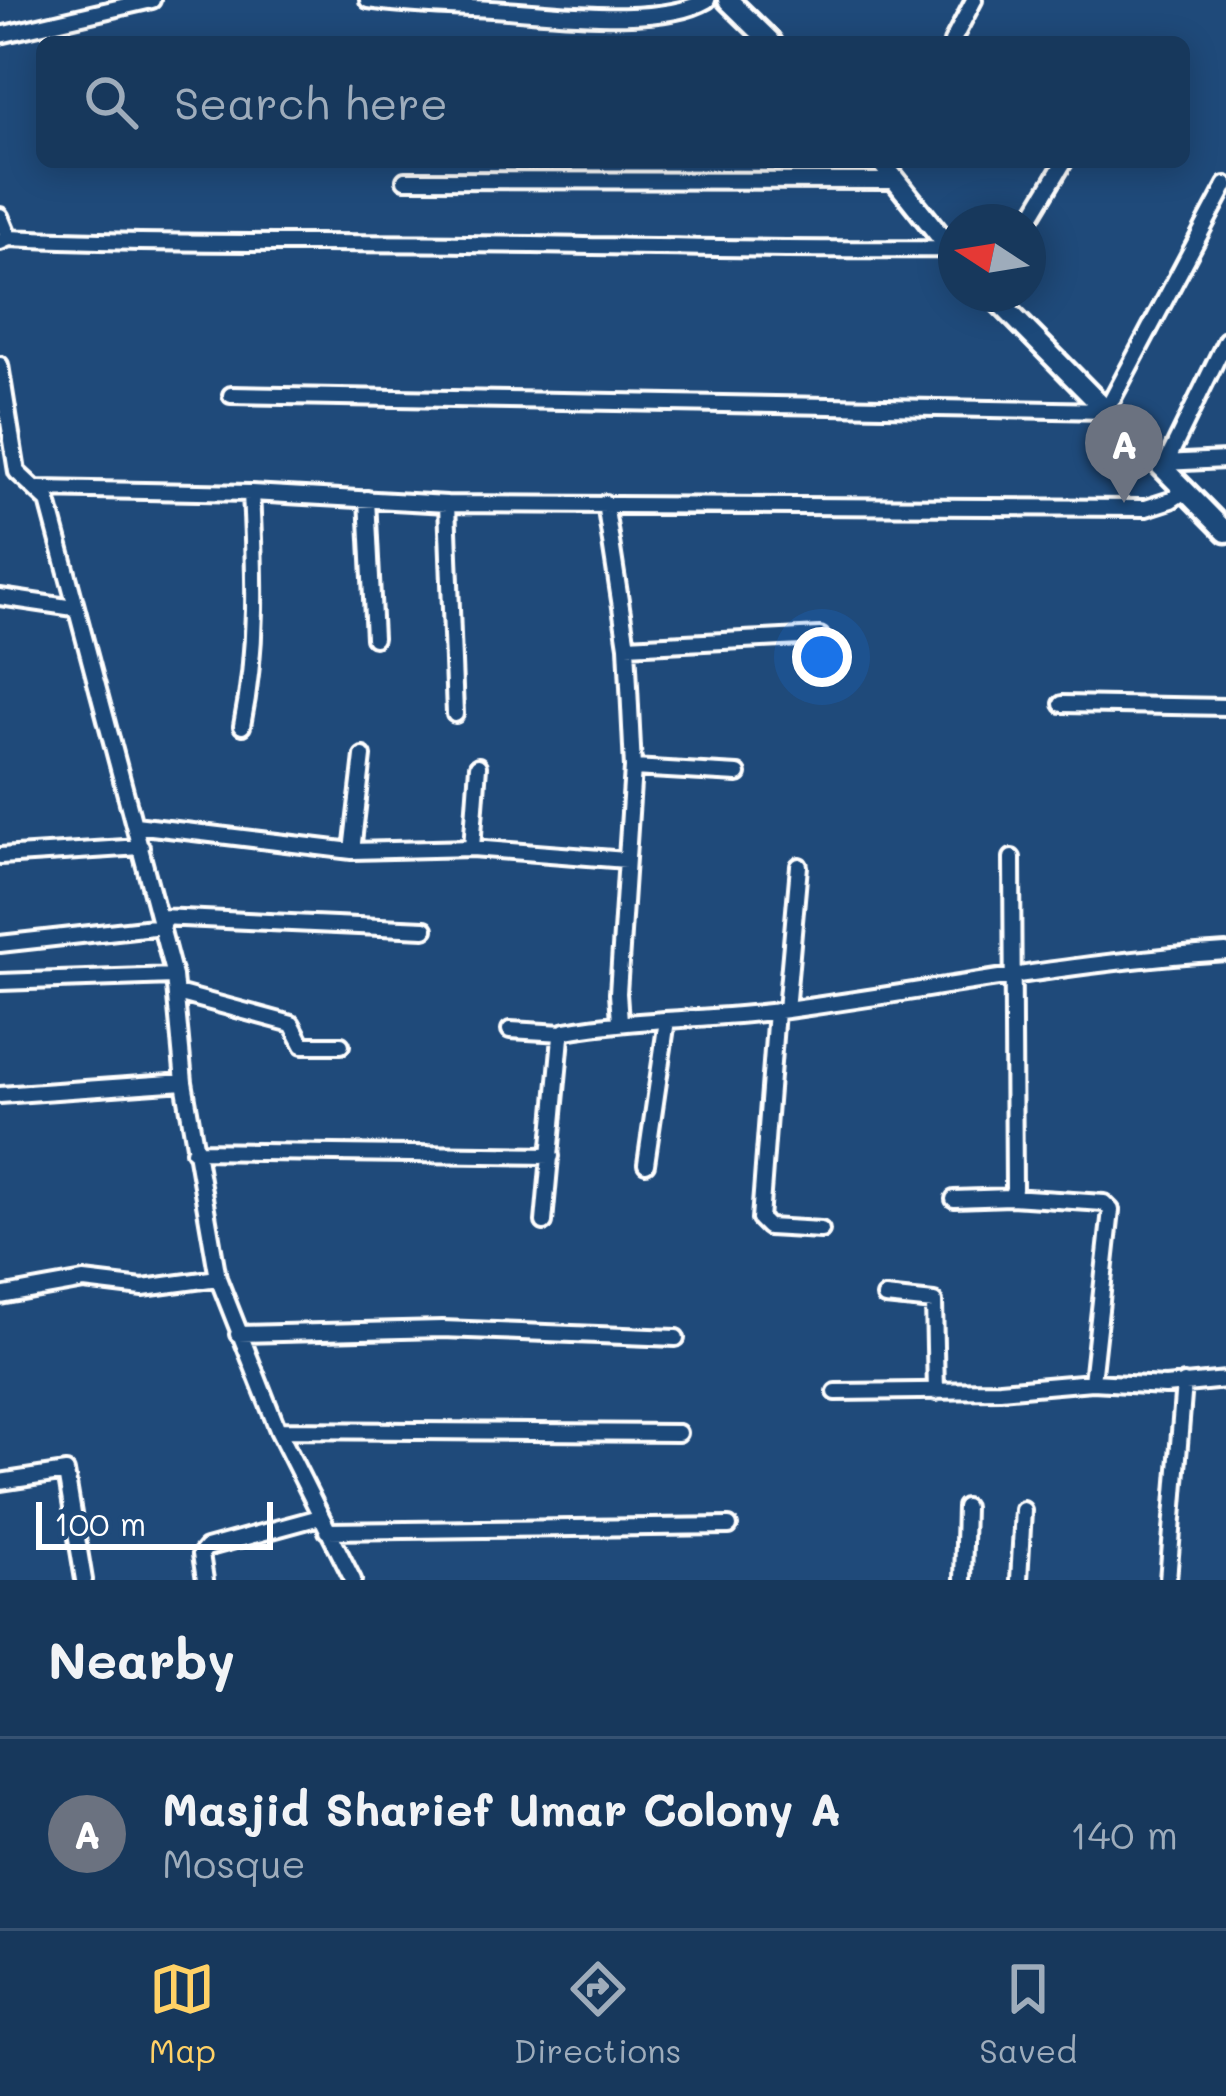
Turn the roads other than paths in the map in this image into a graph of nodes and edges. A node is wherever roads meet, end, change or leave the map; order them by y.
1 (152, 0) edge
2 (368, 0) edge
3 (706, 0) edge
4 (728, 0) edge
5 (974, 0) edge
6 (0, 35) edge
7 (765, 36) edge
8 (955, 36) edge
9 (886, 168) edge
10 (1060, 168) edge
11 (405, 180) dead end
12 (895, 181) junction
13 (1226, 185) edge
14 (1039, 204) edge
15 (0, 216) edge
16 (938, 234) edge
17 (4, 240) edge
18 (938, 253) edge
19 (1009, 312) edge
20 (1226, 340) edge
21 (0, 365) edge
22 (231, 395) dead end
23 (1106, 412) junction
24 (1226, 460) edge
25 (1162, 463) junction
26 (39, 489) junction
27 (1185, 491) junction
28 (250, 493) junction
29 (368, 500) junction
30 (605, 502) junction
31 (447, 504) junction
32 (1226, 532) edge
33 (0, 597) edge
34 (74, 608) junction
35 (820, 636) dead end
36 (374, 638) dead end
37 (627, 646) junction
38 (1062, 704) dead end
39 (1226, 707) edge
40 (455, 714) dead end
41 (242, 726) dead end
42 (362, 757) dead end
43 (478, 766) dead end
44 (633, 768) junction
45 (738, 774) dead end
46 (135, 825) junction
47 (141, 847) junction
48 (472, 848) junction
49 (352, 851) junction
50 (0, 856) edge
51 (1012, 858) dead end
52 (626, 860) junction
53 (799, 866) dead end
54 (161, 922) junction
55 (425, 929) dead end
56 (0, 944) edge
57 (1226, 952) edge
58 (1013, 975) junction
59 (174, 976) junction
60 (0, 982) edge
61 (177, 993) junction
62 (781, 1011) junction
63 (667, 1020) junction
64 (620, 1021) junction
65 (510, 1030) dead end
66 (563, 1033) junction
67 (341, 1045) dead end
68 (184, 1082) junction
69 (0, 1095) edge
70 (194, 1151) junction
71 (551, 1156) junction
72 (646, 1164) dead end
73 (1012, 1197) junction
74 (954, 1199) dead end
75 (544, 1222) dead end
76 (821, 1230) dead end
77 (218, 1278) junction
78 (0, 1296) edge
79 (885, 1298) dead end
80 (238, 1334) junction
81 (676, 1338) dead end
82 (1226, 1380) edge
83 (1092, 1382) junction
84 (1184, 1383) junction
85 (836, 1392) dead end
86 (936, 1392) junction
87 (278, 1430) junction
88 (678, 1433) dead end
89 (0, 1482) edge
90 (965, 1507) dead end
91 (1023, 1510) dead end
92 (323, 1524) junction
93 (730, 1526) dead end
94 (84, 1580) edge
95 (205, 1580) edge
96 (353, 1580) edge
97 (963, 1580) edge
98 (1019, 1580) edge
99 (1168, 1580) edge

1 - 6 street
2 - 3 street
4 - 7 street
5 - 8 street
9 - 12 street
10 - 14 street
11 - 12 street
12 - 16 street
13 - 23 street
15 - 17 street
17 - 18 street
19 - 23 street
20 - 25 street
21 - 26 street
22 - 23 street
23 - 25 street
24 - 25 street
25 - 27 street
26 - 28 street
26 - 34 street
27 - 30 street
27 - 32 street
28 - 29 street
28 - 41 street
29 - 31 street
29 - 36 street
30 - 31 street
30 - 37 street
31 - 40 street
33 - 34 street
34 - 46 street
35 - 37 street
37 - 44 street
38 - 39 street
42 - 49 street
43 - 48 street
44 - 45 street
44 - 52 street
46 - 47 street
46 - 49 street
47 - 50 street
47 - 54 street
48 - 49 street
48 - 52 street
51 - 58 street
52 - 64 street
53 - 62 street
54 - 55 street
54 - 56 street
54 - 59 street
57 - 58 street
58 - 62 street
58 - 73 street
59 - 60 street
59 - 61 street
61 - 67 street
61 - 68 street
62 - 63 street
62 - 76 street
63 - 64 street
63 - 72 street
64 - 66 street
65 - 66 street
66 - 71 street
68 - 69 street
68 - 70 street
70 - 71 street
70 - 77 street
71 - 75 street
73 - 74 street
73 - 83 street
77 - 78 street
77 - 80 street
79 - 86 street
80 - 81 street
80 - 87 street
82 - 84 street
83 - 84 street
83 - 86 street
84 - 99 street
85 - 86 street
87 - 88 street
87 - 92 street
89 - 94 street
90 - 97 street
91 - 98 street
92 - 93 street
92 - 95 street
92 - 96 street

